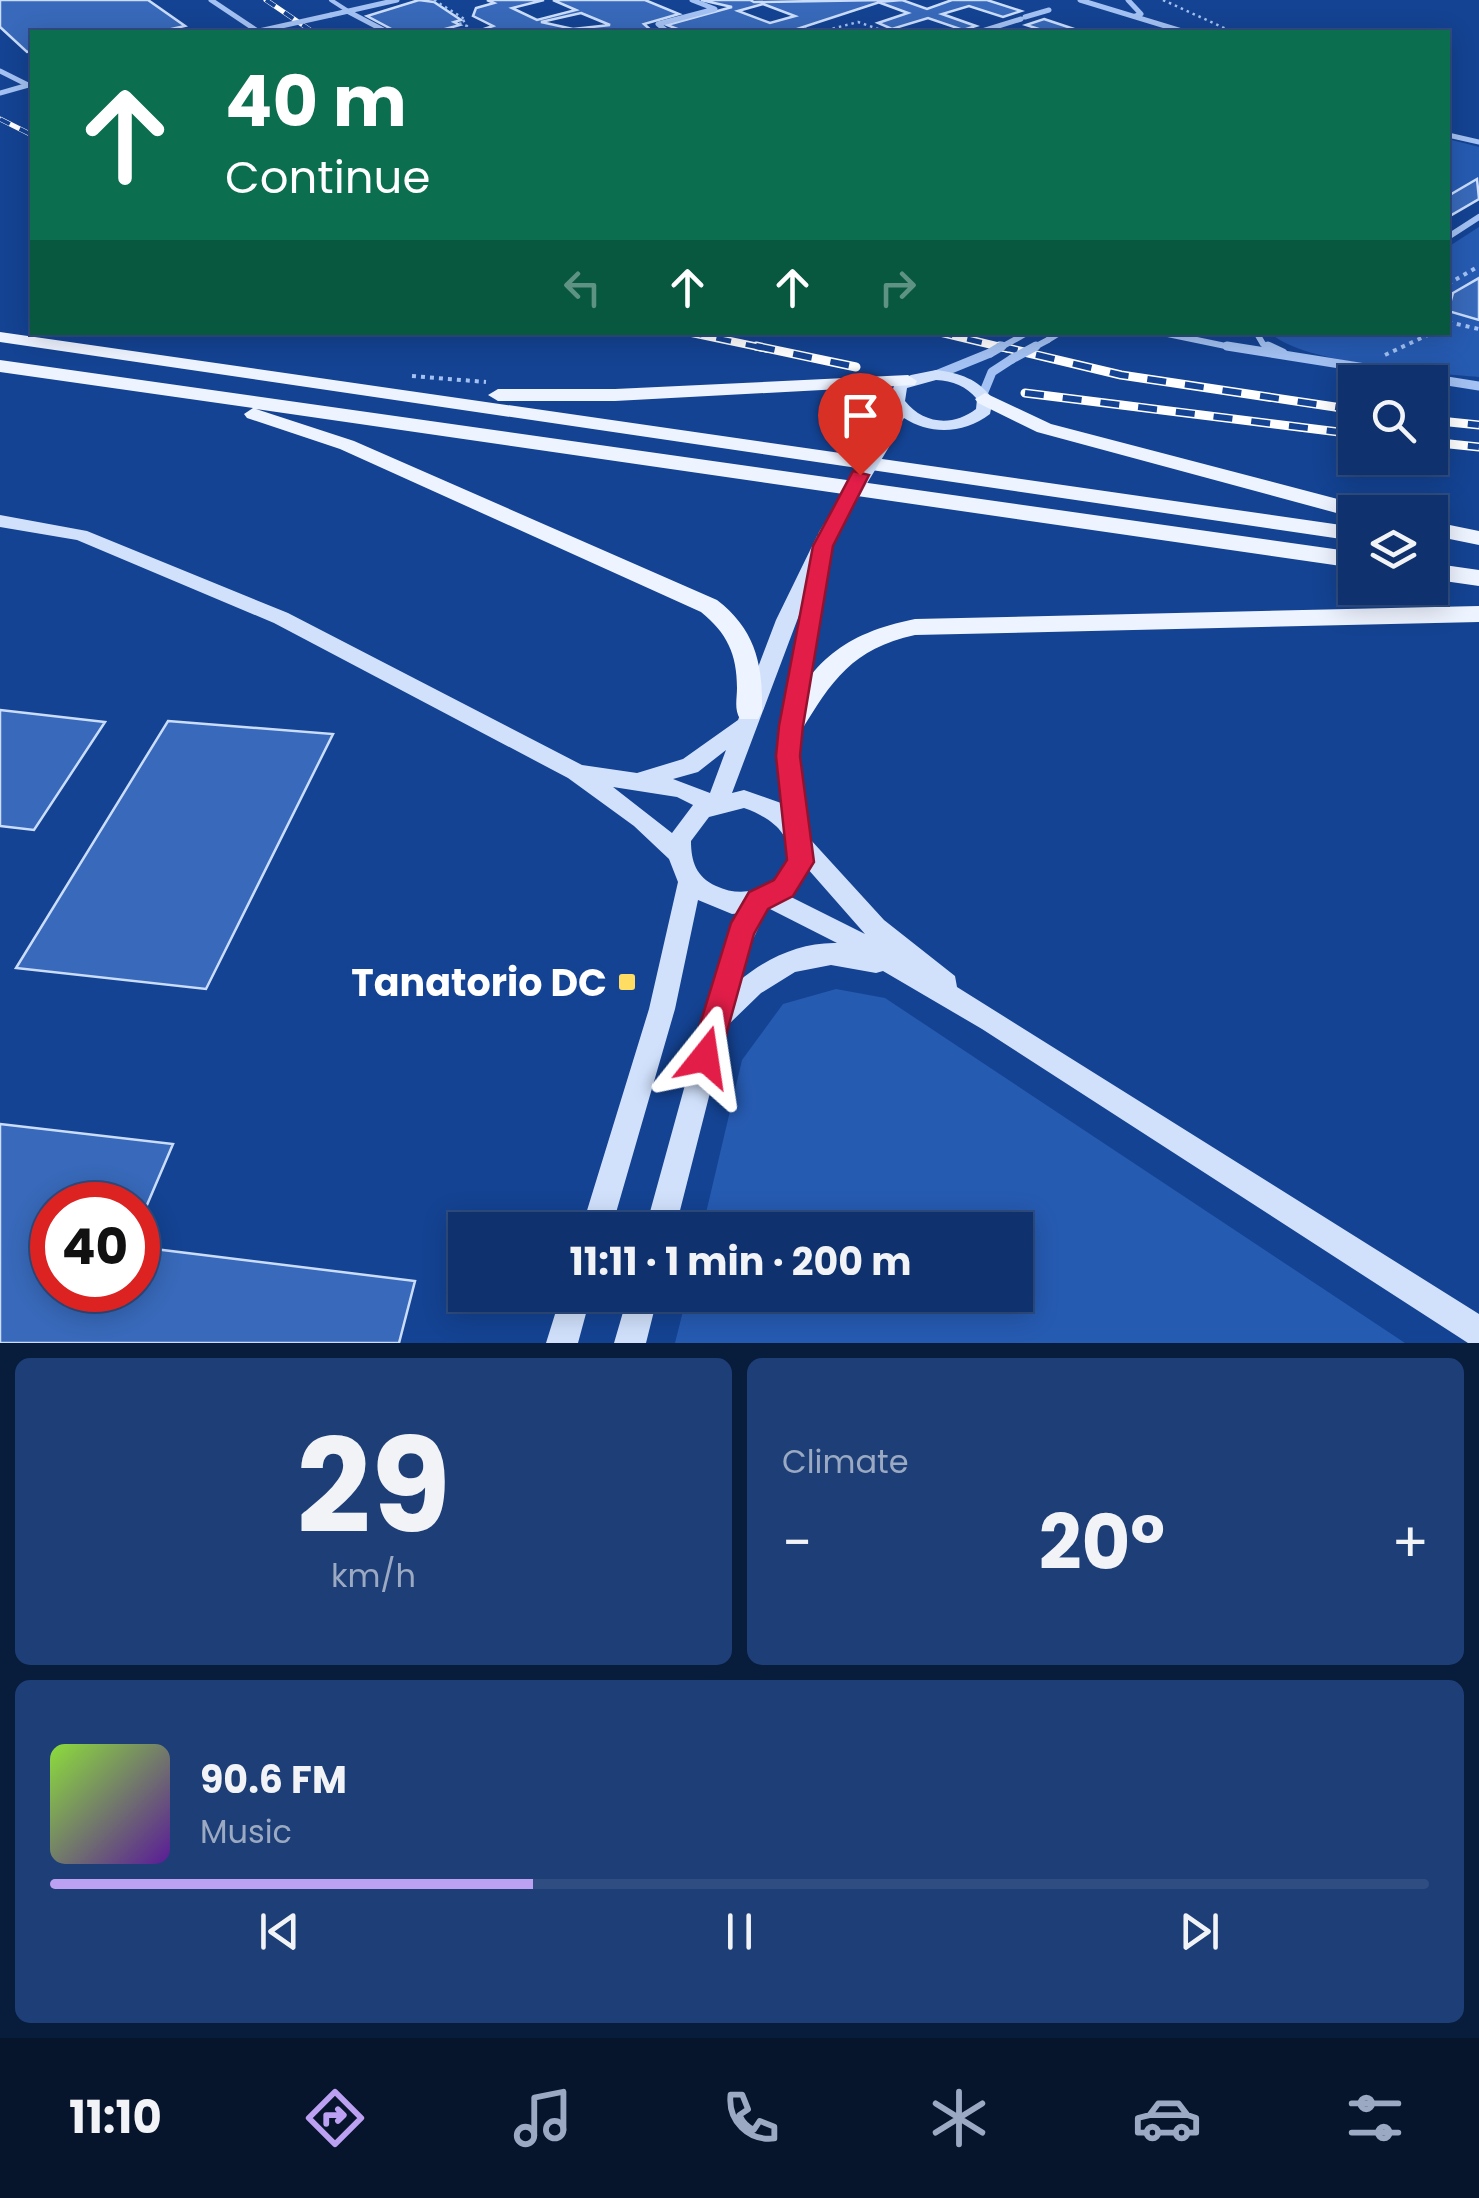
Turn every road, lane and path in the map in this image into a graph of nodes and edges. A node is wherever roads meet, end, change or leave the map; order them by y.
1 (211, 0) edge
2 (331, 0) edge
3 (396, 0) edge
4 (434, 0) edge
5 (692, 0) edge
6 (1080, 0) edge
7 (1128, 0) edge
8 (1162, 0) edge
9 (1049, 10) dead end
10 (348, 11) junction
11 (1134, 17) junction
12 (804, 28) dead end
13 (876, 29) junction
14 (253, 30) edge
15 (265, 30) edge
16 (383, 30) edge
17 (465, 30) edge
18 (666, 30) edge
19 (811, 30) edge
20 (826, 30) edge
21 (872, 30) edge
22 (880, 30) edge
23 (984, 30) edge
24 (1178, 30) edge
25 (1230, 30) edge
26 (0, 70) edge
27 (30, 84) edge
28 (30, 86) edge
29 (0, 94) edge
30 (1450, 135) edge
31 (1479, 142) edge
32 (1479, 217) edge
33 (1450, 236) edge
34 (1479, 266) edge
35 (1450, 281) edge
36 (1450, 322) edge
37 (1479, 329) edge
38 (1022, 335) edge
39 (1056, 335) edge
40 (1173, 335) edge
41 (1259, 335) edge
42 (1427, 335) edge
43 (0, 338) edge
44 (1361, 365) edge
45 (0, 366) edge
46 (1337, 368) joint
47 (48, 373) junction
48 (407, 375) dead end
49 (936, 375) junction
50 (268, 376) junction
51 (908, 381) junction
52 (502, 382) dead end
53 (1448, 382) edge
54 (1479, 386) edge
55 (984, 396) junction
56 (900, 408) junction
57 (921, 421) junction
58 (885, 440) junction
59 (1338, 506) edge
60 (0, 521) edge
61 (1338, 532) edge
62 (1448, 532) edge
63 (1479, 538) edge
64 (824, 541) junction
65 (1448, 546) edge
66 (1479, 550) edge
67 (1338, 558) edge
68 (1448, 574) edge
69 (1479, 578) edge
70 (1479, 614) edge
71 (748, 717) junction
72 (791, 726) junction
73 (576, 772) junction
74 (627, 781) junction
75 (715, 803) junction
76 (798, 836) junction
77 (678, 854) junction
78 (690, 882) junction
79 (763, 899) junction
80 (906, 973) junction
81 (990, 1020) junction
82 (714, 1022) junction
83 (601, 1212) edge
84 (665, 1212) edge
85 (571, 1312) edge
86 (638, 1312) edge
87 (1479, 1332) edge
88 (562, 1343) edge
89 (630, 1343) edge

1 - 14 street
2 - 10 lane
3 - 10 street
4 - 17 path
5 - 18 street
6 - 11 street
7 - 11 street
8 - 25 path
9 - 23 street
10 - 15 street, bridge
10 - 16 street
11 - 24 street
12 - 19 path
13 - 20 path
13 - 21 path
13 - 22 path
26 - 27 street
28 - 29 street, bridge
30 - 31 street
32 - 33 street
34 - 35 path
36 - 37 path
38 - 49 street, bridge
39 - 55 street, bridge
40 - 46 street
41 - 46 street
42 - 44 path
43 - 50 main road
45 - 47 main road
47 - 67 main road
47 - 71 main road
48 - 52 path
49 - 51 street
49 - 55 street
50 - 51 main road
50 - 61 main road
51 - 56 street
53 - 54 street
55 - 57 street
55 - 59 main road
56 - 57 street
56 - 58 street
57 - 58 street
58 - 64 street, bridge
60 - 73 street
62 - 63 main road
64 - 71 street
64 - 72 street
65 - 66 main road
68 - 69 main road
70 - 72 main road
71 - 74 street
71 - 75 street
72 - 76 street
73 - 74 street
73 - 77 street
74 - 75 street
75 - 76 street
75 - 77 street
76 - 79 street
76 - 81 street
77 - 78 street
78 - 79 street
78 - 83 street
79 - 80 street
79 - 82 street
80 - 81 street
80 - 82 street
81 - 87 street
82 - 84 street
85 - 88 street
86 - 89 street

